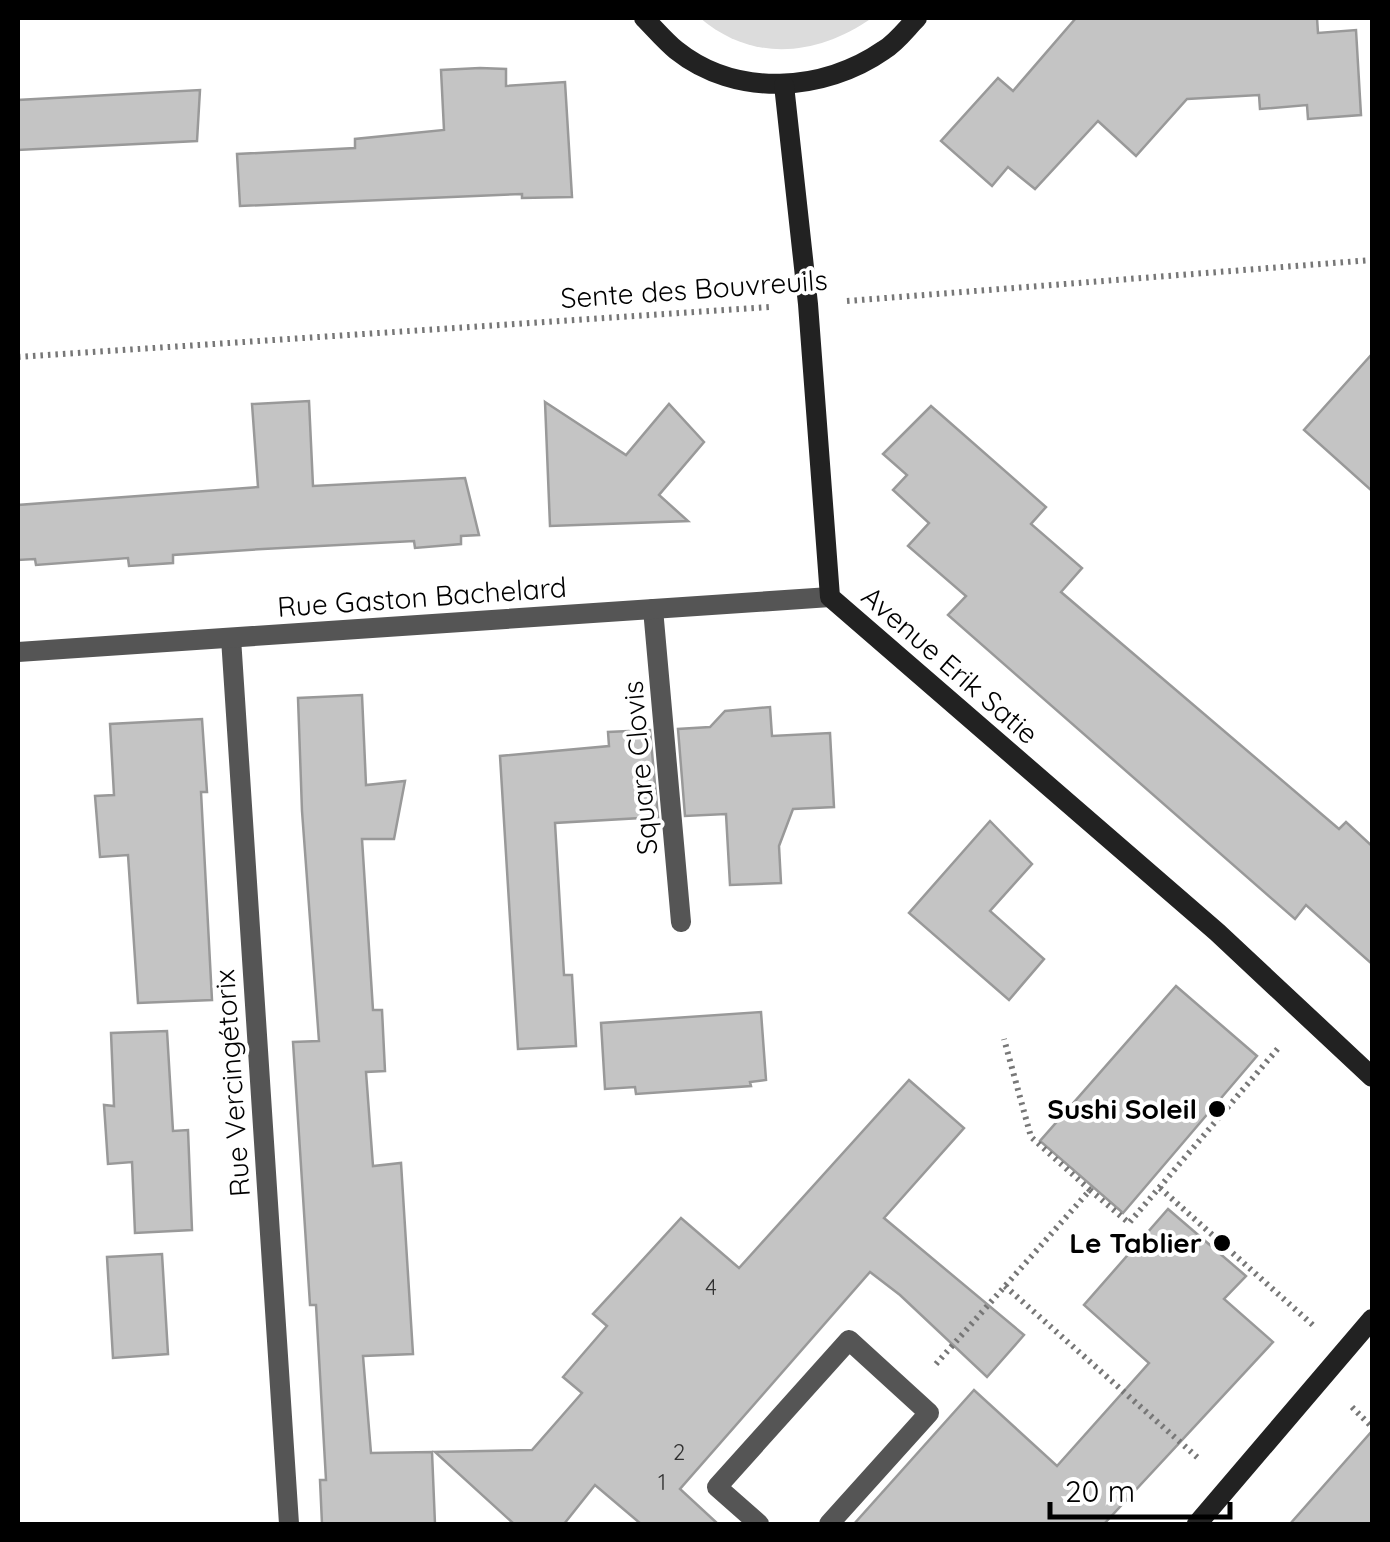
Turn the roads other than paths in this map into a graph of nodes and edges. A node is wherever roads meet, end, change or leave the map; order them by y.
1 (644, 18) edge
2 (917, 18) edge
3 (784, 86) junction
4 (830, 598) junction
5 (653, 609) junction
6 (231, 638) junction
7 (18, 652) edge
8 (681, 922) dead end
9 (1372, 1077) edge
10 (1372, 1319) edge
11 (289, 1524) edge
12 (758, 1524) edge
13 (828, 1524) edge
14 (1197, 1524) edge

1 - 3 street
2 - 3 street
3 - 4 street, Avenue Erik Satie
4 - 5 street, Rue Gaston Bachelard
4 - 9 street, Avenue Erik Satie
5 - 6 street, Rue Gaston Bachelard
5 - 8 street, Square Clovis
6 - 7 street, Rue Gaston Bachelard
6 - 11 street, Rue Vercingétorix
10 - 14 street
12 - 13 street

